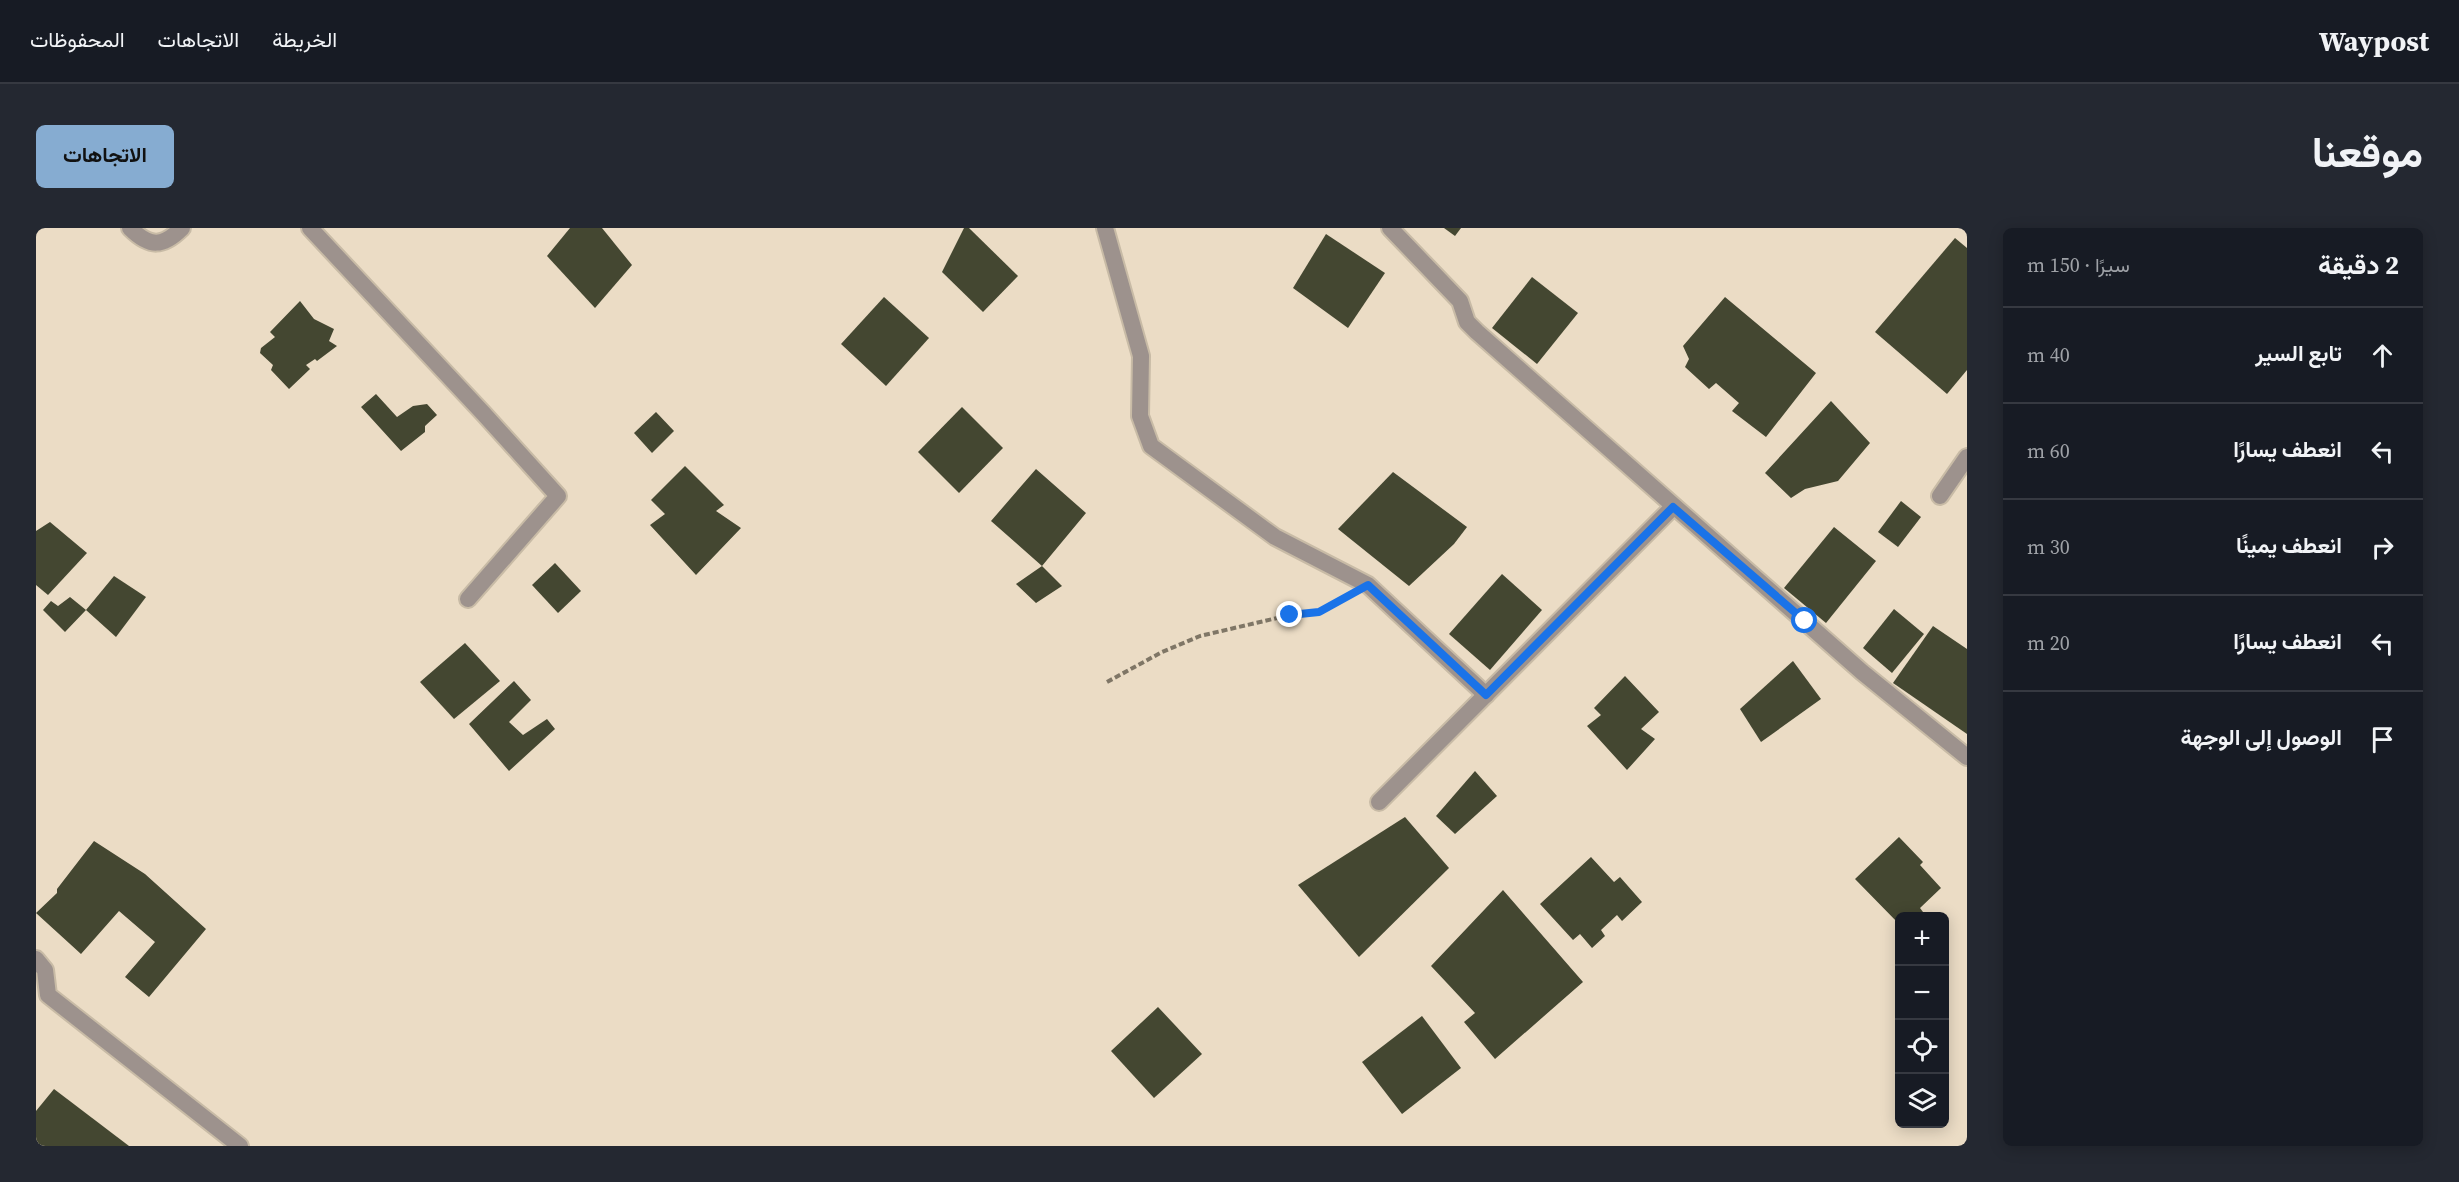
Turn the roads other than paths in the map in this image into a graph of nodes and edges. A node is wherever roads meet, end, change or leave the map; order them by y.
1 (130, 228) edge
2 (182, 228) edge
3 (310, 228) edge
4 (1105, 228) edge
5 (1390, 228) edge
6 (1967, 457) edge
7 (1940, 496) dead end
8 (1673, 507) junction
9 (468, 599) dead end
10 (1486, 695) junction
11 (1967, 757) edge
12 (1379, 802) dead end
13 (36, 958) edge
14 (42, 996) edge
15 (240, 1146) edge

1 - 2 street
3 - 9 street
4 - 10 street
5 - 8 street
6 - 7 street
8 - 10 street
8 - 11 street
10 - 12 street
13 - 14 street
14 - 15 street

